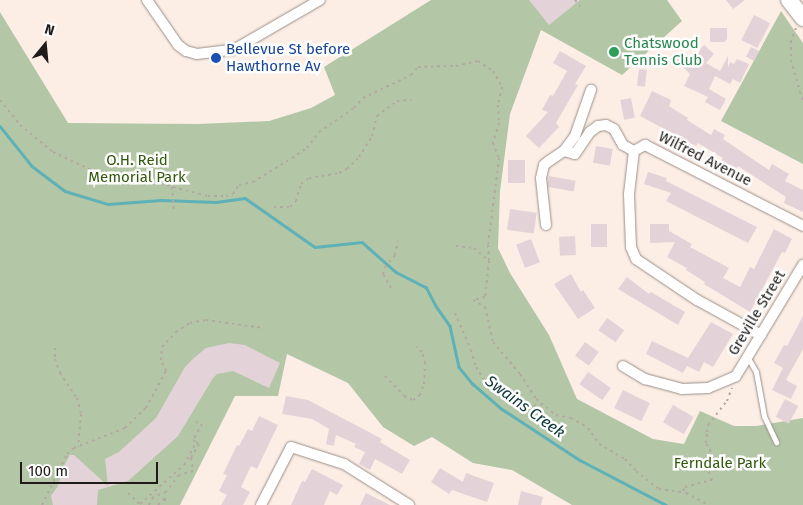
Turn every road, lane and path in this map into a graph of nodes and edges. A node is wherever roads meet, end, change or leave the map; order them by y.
1 (147, 0) edge
2 (320, 0) edge
3 (575, 0) edge
4 (789, 0) edge
5 (580, 6) dead end
6 (799, 23) edge
7 (591, 90) dead end
8 (802, 94) edge
9 (0, 100) edge
10 (411, 100) dead end
11 (803, 102) edge
12 (564, 151) junction
13 (634, 151) junction
14 (172, 187) junction
15 (274, 208) dead end
16 (174, 213) dead end
17 (546, 225) dead end
18 (803, 226) edge
19 (398, 241) dead end
20 (456, 246) dead end
21 (489, 260) junction
22 (803, 265) edge
23 (391, 288) dead end
24 (455, 313) dead end
25 (264, 328) dead end
26 (761, 336) junction
27 (416, 346) dead end
28 (55, 348) dead end
29 (748, 358) junction
30 (623, 366) dead end
31 (386, 376) dead end
32 (736, 376) junction
33 (544, 404) junction
34 (196, 422) dead end
35 (196, 442) junction
36 (776, 442) dead end
37 (78, 447) junction
38 (683, 492) junction
39 (128, 493) dead end
40 (42, 505) edge
41 (149, 505) edge
42 (158, 505) edge
43 (165, 505) edge
44 (261, 505) edge
45 (409, 505) edge
46 (709, 505) edge

1 - 2 street
3 - 5 path
4 - 6 main road
6 - 8 path
7 - 12 street
8 - 11 path
9 - 14 path
10 - 15 path
12 - 13 street
12 - 17 street
13 - 18 street, Wilfred Avenue
13 - 26 street
14 - 16 path
14 - 21 path
19 - 23 path
20 - 21 path
21 - 33 path
22 - 26 street, Greville Street
24 - 33 path
25 - 37 path
26 - 29 street, Greville Street
27 - 31 path
28 - 37 path
29 - 32 street, Greville Street
29 - 36 lane
30 - 32 street
32 - 38 path
33 - 38 path
34 - 35 path
35 - 39 path
35 - 41 path
37 - 40 path
38 - 46 path
42 - 43 path
44 - 45 street

